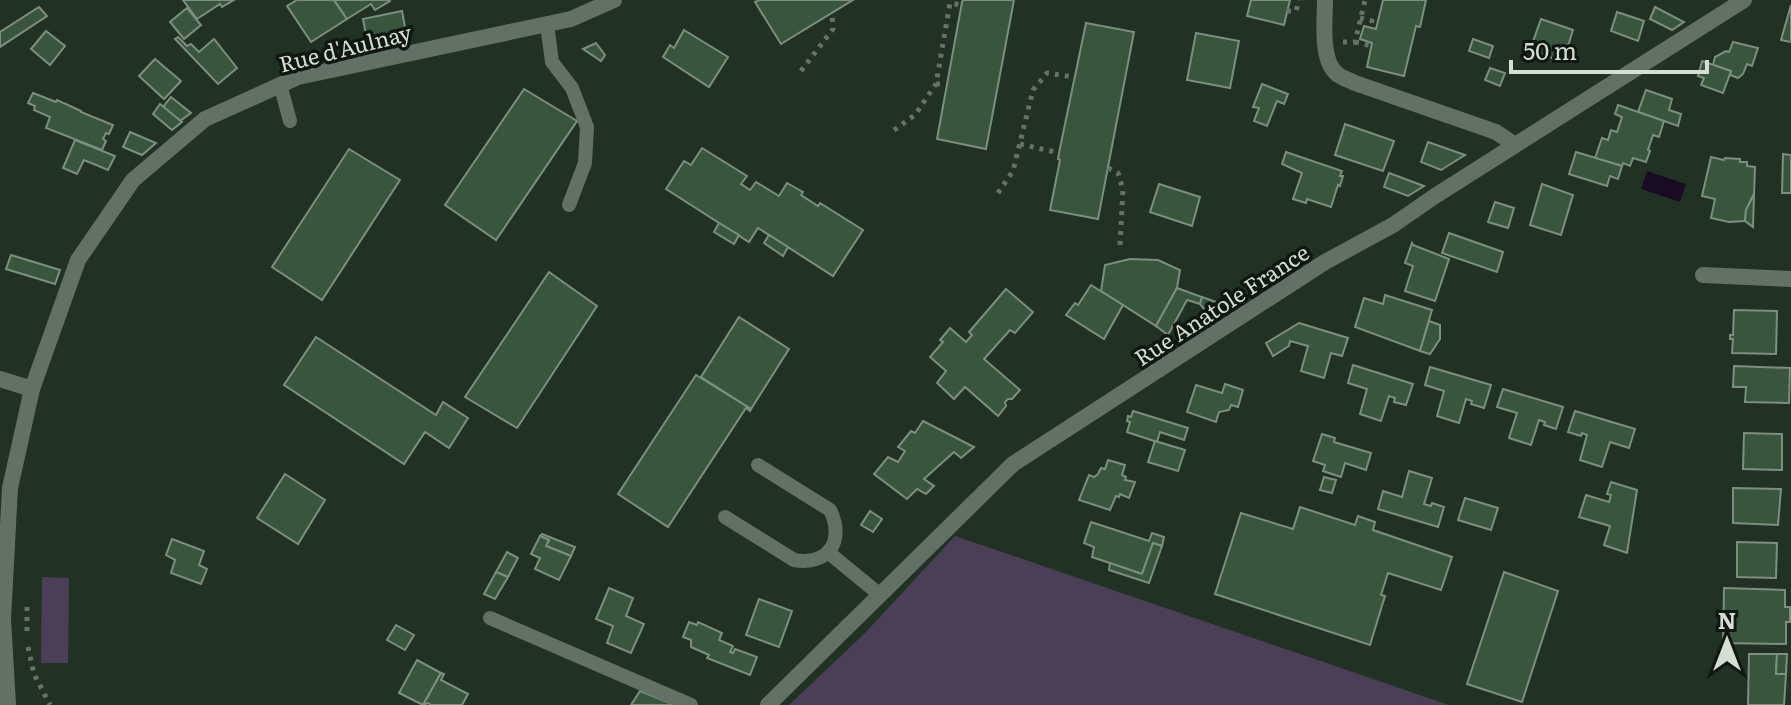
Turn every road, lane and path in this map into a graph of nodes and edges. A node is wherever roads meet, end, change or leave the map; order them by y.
1 (614, 0) edge
2 (1299, 0) edge
3 (1325, 0) edge
4 (1365, 0) edge
5 (1744, 0) edge
6 (961, 5) dead end
7 (1287, 11) dead end
8 (832, 13) dead end
9 (1360, 18) junction
10 (547, 24) junction
11 (1370, 28) dead end
12 (1342, 41) dead end
13 (1355, 42) junction
14 (1372, 46) dead end
15 (801, 71) dead end
16 (1074, 77) dead end
17 (280, 84) junction
18 (936, 84) junction
19 (946, 84) dead end
20 (290, 121) dead end
21 (894, 130) dead end
22 (1020, 144) junction
23 (1515, 145) junction
24 (1059, 153) dead end
25 (1108, 168) dead end
26 (998, 193) dead end
27 (569, 205) dead end
28 (1120, 245) dead end
29 (1703, 275) dead end
30 (1791, 279) edge
31 (0, 379) edge
32 (32, 389) junction
33 (758, 465) dead end
34 (725, 517) dead end
35 (829, 553) junction
36 (879, 594) junction
37 (490, 618) dead end
38 (8, 705) edge
39 (691, 705) edge
40 (768, 705) edge

1 - 10 street, Rue d'Aulnay
2 - 7 path
3 - 23 street
4 - 9 path
5 - 23 street, Rue Anatole France
6 - 18 path
8 - 15 path
9 - 11 path
9 - 13 path
10 - 17 street, Rue d'Aulnay
10 - 27 lane
12 - 13 path
13 - 14 path
16 - 22 path
17 - 20 lane
17 - 32 street, Rue d'Aulnay
18 - 19 path
18 - 21 path
22 - 24 path
22 - 26 path
23 - 36 street, Rue Anatole France
25 - 28 path
29 - 30 street
31 - 32 street
32 - 38 street, Rue d'Aulnay
33 - 35 lane
34 - 35 lane
35 - 36 lane
36 - 40 street, Rue Anatole France
37 - 39 lane

